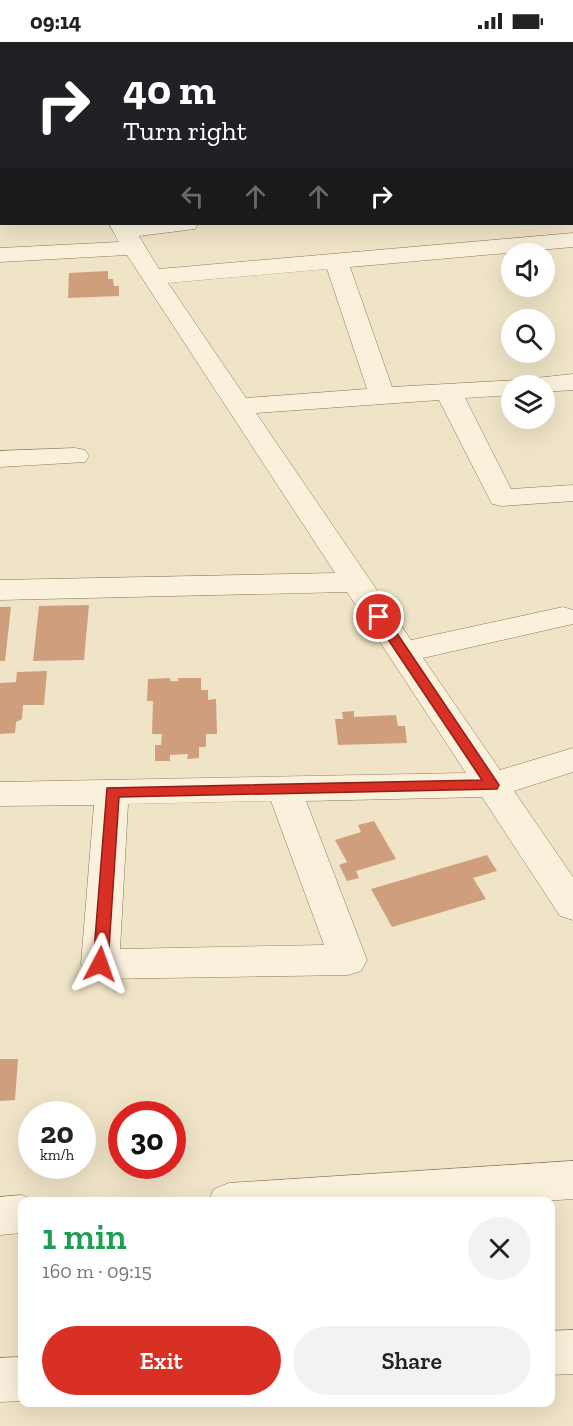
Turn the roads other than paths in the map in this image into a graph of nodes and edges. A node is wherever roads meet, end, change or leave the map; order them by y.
1 (181, 225) edge
2 (126, 234) edge
3 (572, 243) edge
4 (0, 255) edge
5 (336, 261) junction
6 (152, 278) junction
7 (573, 382) edge
8 (555, 384) edge
9 (501, 388) edge
10 (448, 391) junction
11 (382, 396) junction
12 (238, 406) junction
13 (75, 456) dead end
14 (0, 459) edge
15 (573, 493) edge
16 (356, 582) junction
17 (0, 590) edge
18 (563, 617) dead end
19 (403, 652) junction
20 (573, 760) edge
21 (492, 785) junction
22 (284, 789) junction
23 (112, 792) junction
24 (0, 794) edge
25 (573, 906) edge
26 (573, 1180) edge
27 (307, 1197) edge
28 (18, 1214) edge
29 (0, 1216) edge
30 (573, 1352) edge
31 (555, 1353) edge
32 (18, 1379) edge
33 (0, 1380) edge

1 - 2 street
2 - 4 street
2 - 6 street
3 - 5 street
5 - 6 street
5 - 11 street
6 - 12 street
7 - 8 street
9 - 10 street
10 - 11 street
10 - 15 street
11 - 12 street
12 - 16 street
13 - 14 street
16 - 17 street
16 - 19 street
18 - 19 street
19 - 21 street
20 - 21 street
21 - 22 street
21 - 25 street
22 - 23 street
22 - 23 street
23 - 24 street
26 - 27 street
28 - 29 street
30 - 31 street
32 - 33 street

